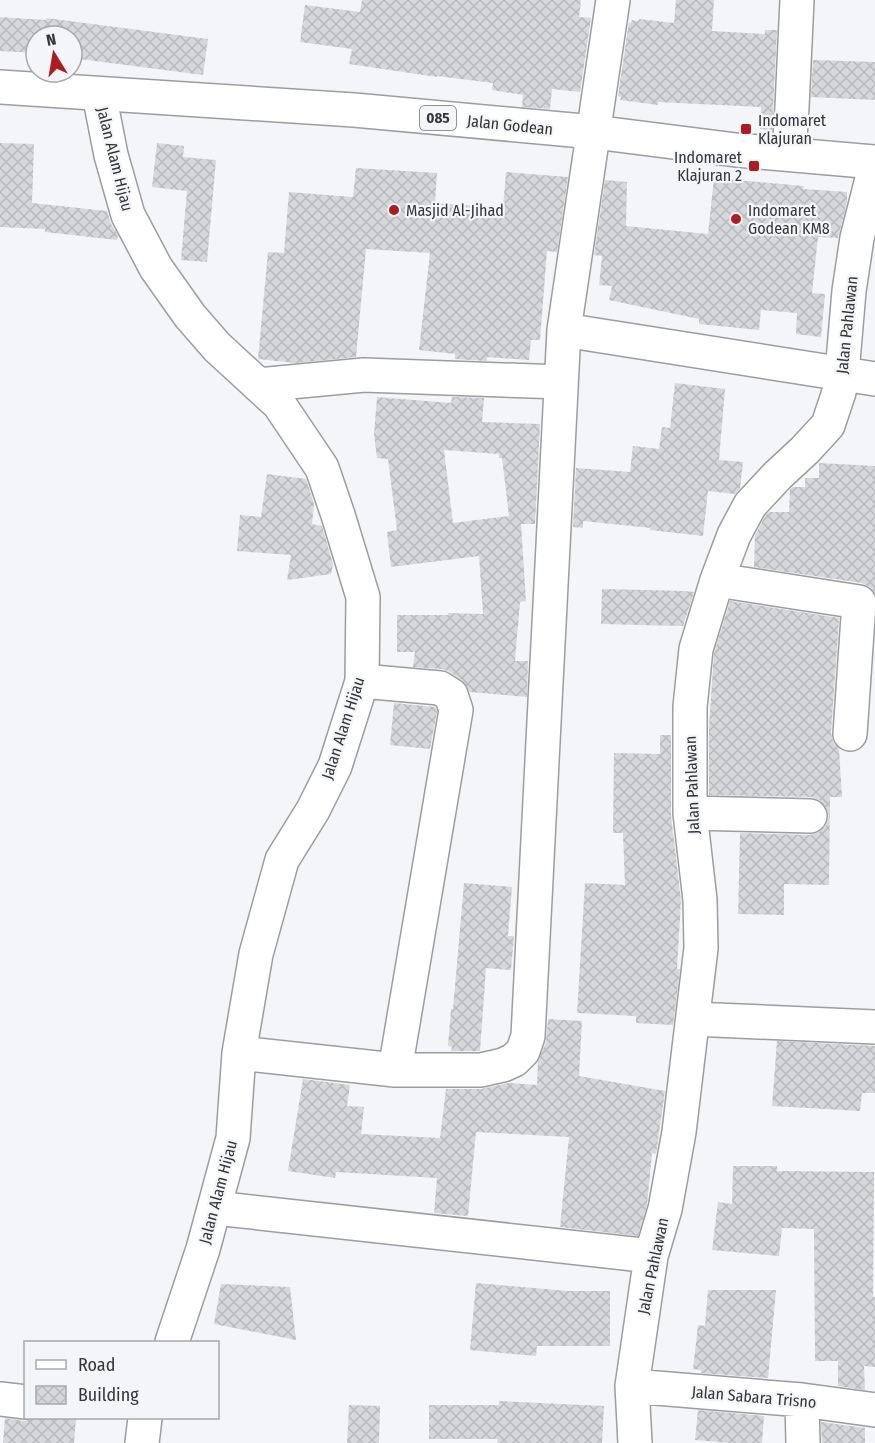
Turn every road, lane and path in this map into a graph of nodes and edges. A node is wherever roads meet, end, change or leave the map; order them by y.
1 (613, 0) edge
2 (797, 0) edge
3 (0, 87) edge
4 (99, 94) junction
5 (594, 132) junction
6 (789, 154) junction
7 (875, 162) edge
8 (875, 167) edge
9 (564, 330) junction
10 (842, 373) junction
11 (875, 379) edge
12 (561, 382) junction
13 (258, 385) junction
14 (717, 580) junction
15 (867, 603) edge
16 (362, 681) junction
17 (850, 734) dead end
18 (690, 813) junction
19 (810, 816) dead end
20 (693, 1019) junction
21 (875, 1027) edge
22 (239, 1053) junction
23 (395, 1070) junction
24 (215, 1208) junction
25 (651, 1256) junction
26 (172, 1341) edge
27 (632, 1386) junction
28 (0, 1399) edge
29 (802, 1400) junction
30 (24, 1402) edge
31 (875, 1410) edge
32 (145, 1419) edge
33 (142, 1443) edge
34 (636, 1443) edge
35 (803, 1443) edge

1 - 5 street
2 - 6 street
3 - 4 street, Jalan Godean / 085
4 - 5 street, Jalan Godean / 085
4 - 13 street, Jalan Alam Hijau
5 - 6 street, Jalan Godean / 085
5 - 9 street
6 - 7 street, Jalan Godean / 085
8 - 10 street, Jalan Pahlawan
9 - 10 street
9 - 12 street
10 - 11 street
10 - 14 street, Jalan Pahlawan
12 - 13 street
12 - 23 street
13 - 16 street, Jalan Alam Hijau
14 - 15 street
14 - 18 street, Jalan Pahlawan
15 - 17 street
16 - 22 street, Jalan Alam Hijau
16 - 23 street
18 - 19 street
18 - 20 street, Jalan Pahlawan
20 - 21 street
20 - 25 street, Jalan Pahlawan
22 - 23 street
22 - 24 street, Jalan Alam Hijau
24 - 25 street
24 - 26 street, Jalan Alam Hijau
25 - 27 street, Jalan Pahlawan
27 - 29 street, Jalan Sabara Trisno
27 - 34 street, Jalan Pahlawan
28 - 30 street
29 - 31 street, Jalan Sabara Trisno
29 - 35 street
32 - 33 street

